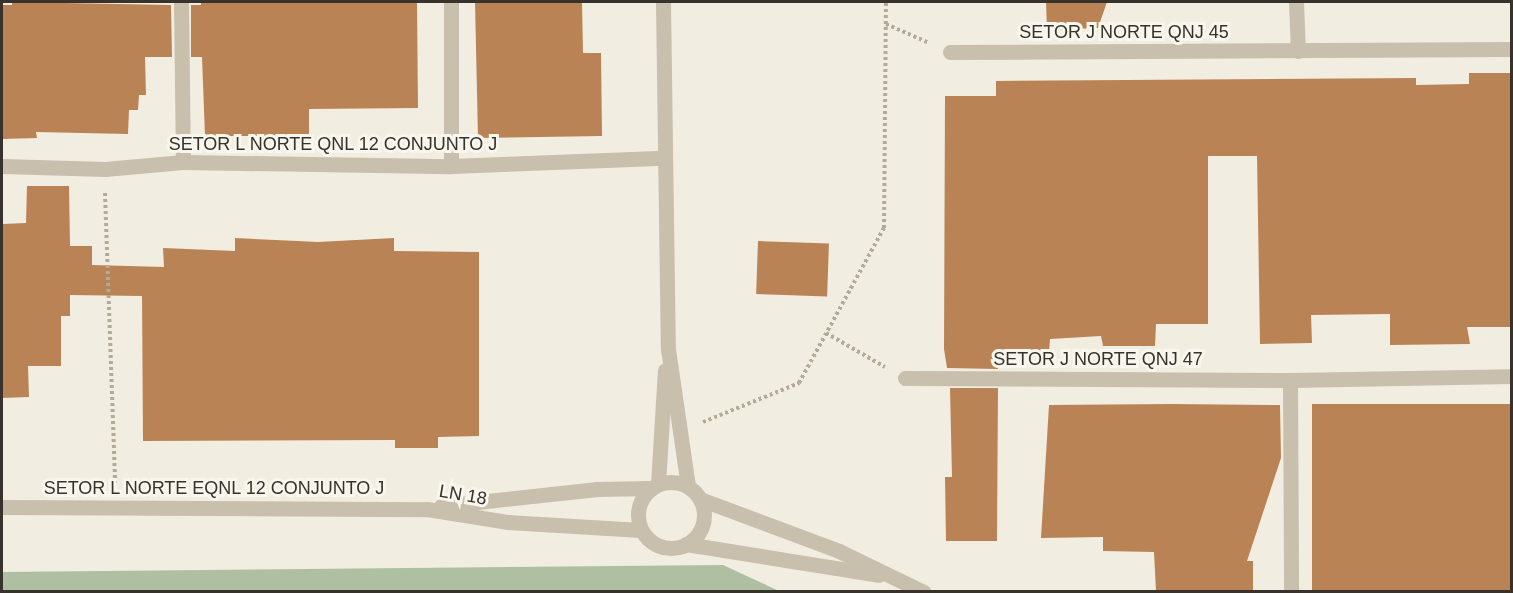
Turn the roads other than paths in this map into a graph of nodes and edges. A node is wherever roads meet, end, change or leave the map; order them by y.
1 (181, 2) edge
2 (451, 2) edge
3 (663, 2) edge
4 (1296, 2) edge
5 (1512, 49) edge
6 (1298, 51) junction
7 (950, 52) road end
8 (664, 158) junction
9 (183, 162) junction
10 (2, 166) edge
11 (451, 166) junction
12 (668, 349) junction
13 (1512, 376) edge
14 (905, 378) road end
15 (1290, 380) junction
16 (654, 486) junction
17 (688, 486) junction
18 (700, 499) junction
19 (2, 507) edge
20 (427, 509) junction
21 (641, 530) junction
22 (686, 544) junction
23 (900, 578) junction
24 (924, 591) edge
25 (1291, 591) edge

1 - 9 street
2 - 11 street
3 - 8 street
4 - 6 street
5 - 6 street, SETOR J NORTE QNJ 45
6 - 7 street, SETOR J NORTE QNJ 45
8 - 11 street, SETOR L NORTE QNL 12 CONJUNTO J
8 - 12 street
9 - 10 street, SETOR L NORTE QNL 12 CONJUNTO J
9 - 11 street, SETOR L NORTE QNL 12 CONJUNTO J
12 - 16 street
12 - 17 street
13 - 15 street, SETOR J NORTE QNJ 47
14 - 15 street, SETOR J NORTE QNJ 47
15 - 25 street
16 - 17 street
16 - 20 street, LN 18
16 - 21 street
17 - 18 street
18 - 22 street
18 - 23 street
19 - 20 street, SETOR L NORTE EQNL 12 CONJUNTO J
20 - 21 street, LN 18
21 - 22 street
22 - 23 street
23 - 24 street

